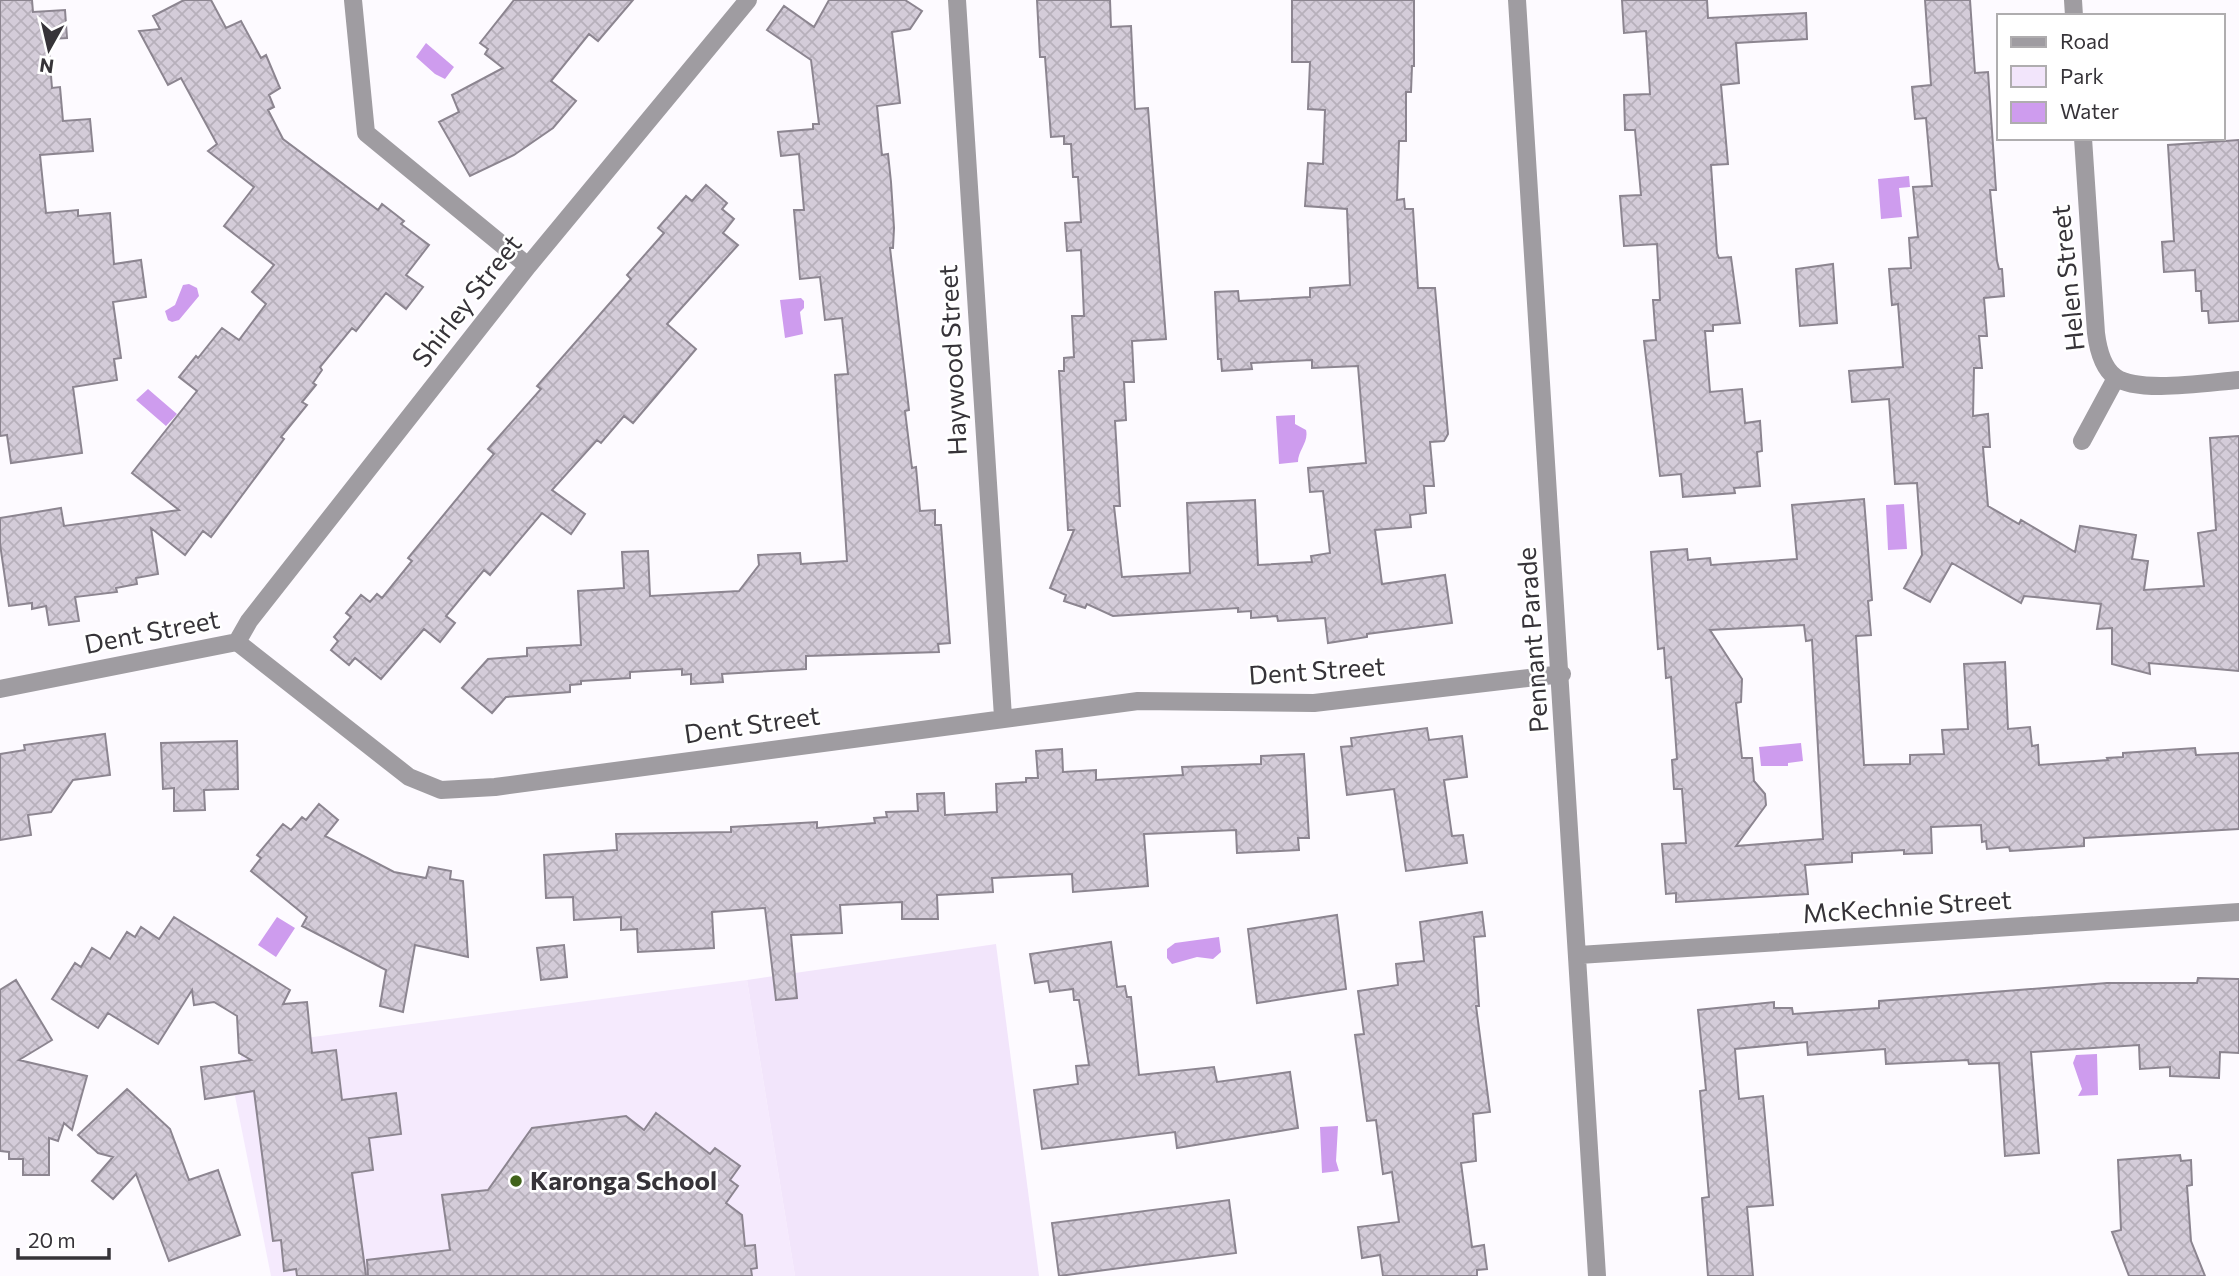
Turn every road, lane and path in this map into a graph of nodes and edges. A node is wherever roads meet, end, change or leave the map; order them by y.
1 (354, 0) edge
2 (748, 0) edge
3 (957, 0) edge
4 (1517, 0) edge
5 (2082, 140) edge
6 (528, 266) junction
7 (2116, 378) junction
8 (2239, 380) edge
9 (2082, 441) dead end
10 (237, 642) junction
11 (1562, 674) junction
12 (0, 689) edge
13 (1003, 717) junction
14 (2239, 912) edge
15 (1579, 955) junction
16 (1597, 1276) edge

1 - 6 street
2 - 6 street, Shirley Street
3 - 13 street, Haywood Street
4 - 11 street, Pennant Parade
5 - 7 street, Helen Street
6 - 10 street, Shirley Street
7 - 8 street
7 - 9 street, Helen Street
10 - 12 street, Dent Street
10 - 13 street, Dent Street
11 - 13 street, Dent Street
11 - 15 street, Pennant Parade
14 - 15 street, McKechnie Street
15 - 16 street, Pennant Parade

